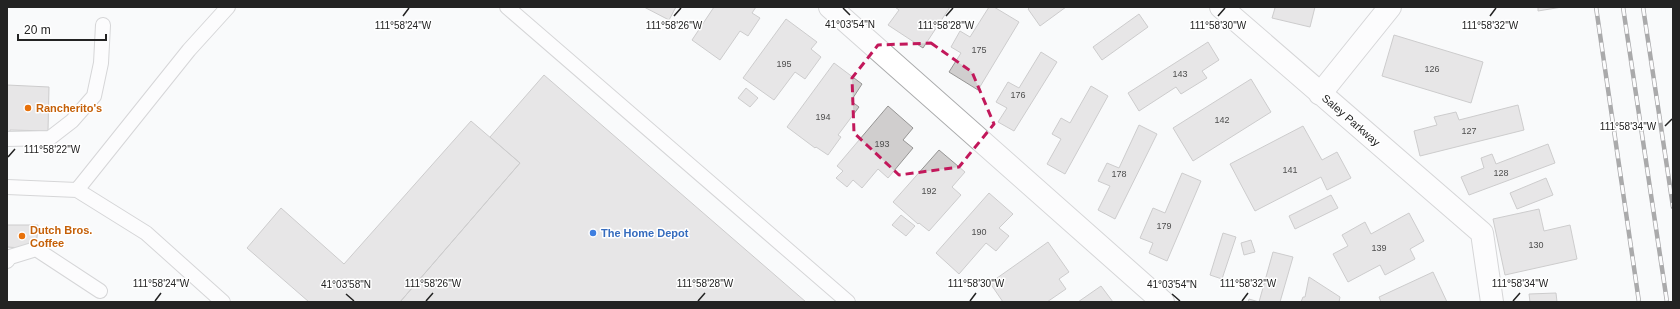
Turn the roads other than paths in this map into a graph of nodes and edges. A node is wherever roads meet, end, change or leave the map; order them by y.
1 (228, 7) edge
2 (507, 7) edge
3 (830, 7) edge
4 (1221, 7) edge
5 (1390, 7) edge
6 (103, 25) dead end
7 (1320, 94) junction
8 (7, 139) edge
9 (7, 187) edge
10 (77, 190) junction
11 (7, 261) edge
12 (100, 292) dead end
13 (223, 302) edge
14 (848, 302) edge
15 (1163, 302) edge
16 (1492, 302) edge

1 - 10 lane
2 - 14 lane
3 - 15 street
4 - 7 street, Saley Parkway
5 - 7 street
6 - 8 lane
7 - 16 street, Saley Parkway
9 - 10 lane
10 - 13 lane
11 - 12 lane

